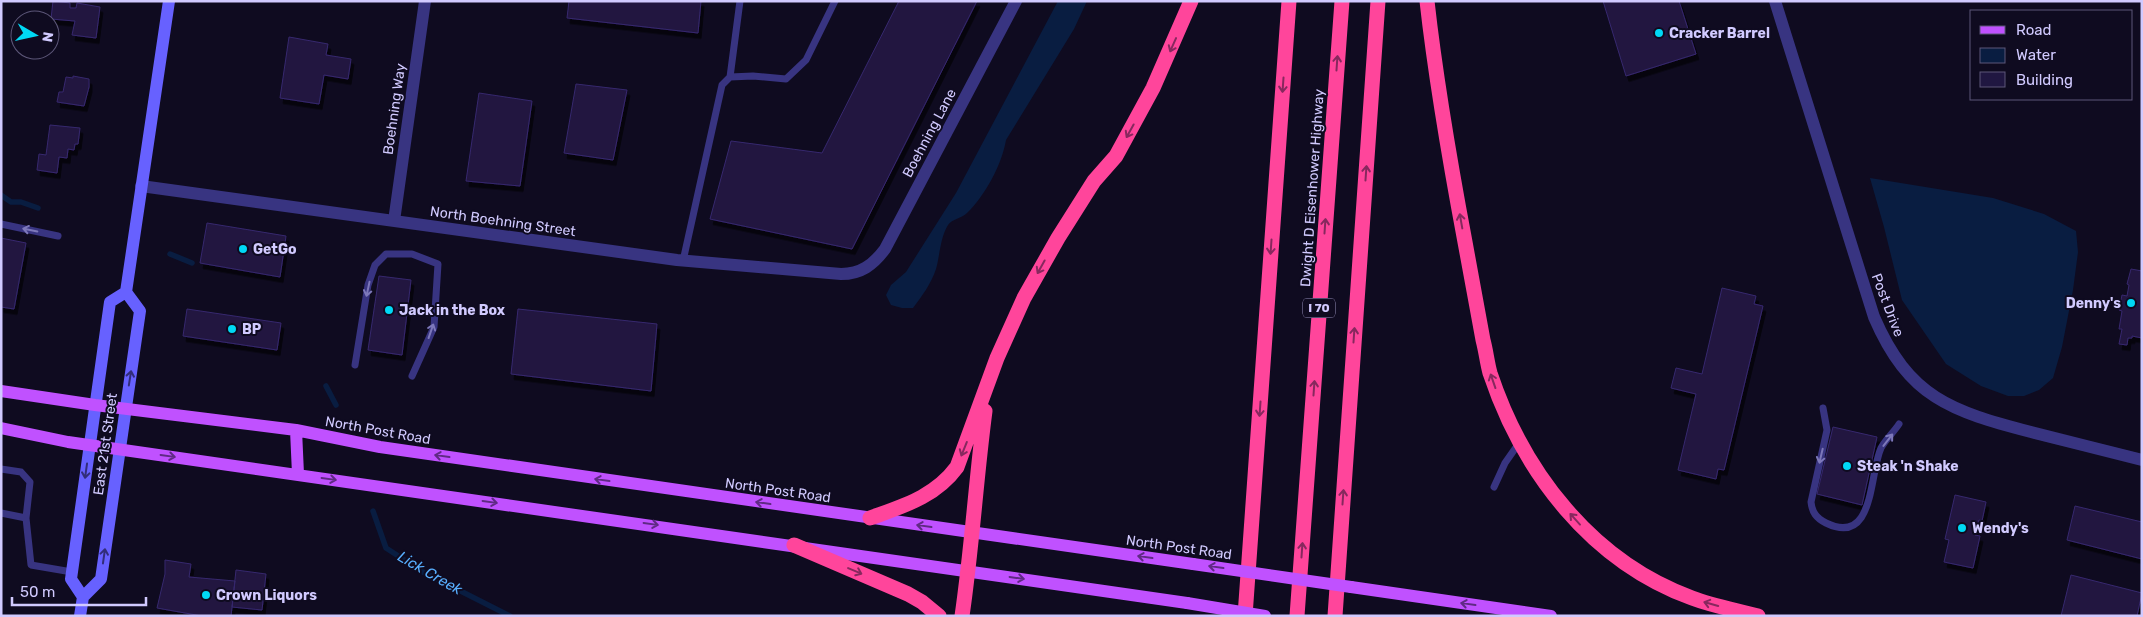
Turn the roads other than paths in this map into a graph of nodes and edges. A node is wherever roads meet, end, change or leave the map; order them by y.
1 (169, 1) edge
2 (424, 1) edge
3 (740, 1) edge
4 (835, 1) edge
5 (1016, 1) edge
6 (1191, 1) edge
7 (1289, 1) edge
8 (1342, 1) edge
9 (1378, 1) edge
10 (1427, 1) edge
11 (1774, 1) edge
12 (730, 77) junction
13 (141, 186) junction
14 (394, 221) junction
15 (1, 224) edge
16 (58, 236) dead end
17 (683, 261) junction
18 (861, 271) joint
19 (126, 292) junction
20 (355, 365) dead end
21 (412, 376) dead end
22 (988, 387) junction
23 (1, 391) edge
24 (95, 405) junction
25 (1823, 408) dead end
26 (125, 409) junction
27 (1899, 424) dead end
28 (1, 428) edge
29 (296, 430) junction
30 (1519, 443) junction
31 (90, 444) junction
32 (120, 449) junction
33 (2142, 460) edge
34 (1, 470) edge
35 (298, 474) junction
36 (1494, 487) dead end
37 (1, 513) edge
38 (26, 518) junction
39 (870, 518) junction
40 (972, 533) junction
41 (794, 546) junction
42 (969, 571) junction
43 (72, 572) junction
44 (83, 597) junction
45 (80, 616) edge
46 (939, 616) edge
47 (962, 616) edge
48 (1245, 616) edge
49 (1265, 616) edge
50 (1297, 616) edge
51 (1335, 616) edge
52 (1551, 616) edge
53 (1758, 616) edge

1 - 13 main road
2 - 14 street, Boehning Way
3 - 12 lane
4 - 12 lane
5 - 18 street, Boehning Lane
6 -> 22 highway
7 -> 48 highway
50 -> 8 highway, Dwight D Eisenhower Highway / I 70
51 -> 9 highway
30 -> 10 highway
11 - 33 street, Post Drive
12 - 17 lane
13 - 14 street, North Boehning Street
13 - 19 main road
14 - 17 street, North Boehning Street
16 -> 15 lane
17 - 18 street, North Boehning Street
19 - 24 main road, East 21st Street
26 -> 19 main road, East 21st Street
21 -> 20 lane
22 -> 39 highway
22 - 40 highway
23 - 24 main road, North Post Road
24 - 26 main road, North Post Road
24 - 31 main road, East 21st Street
25 -> 27 lane
26 - 29 main road, North Post Road
26 - 32 main road, East 21st Street
28 - 31 main road
29 - 35 main road
39 -> 29 main road, North Post Road
30 - 36 lane
53 -> 30 highway
31 - 32 main road
31 -> 43 main road, East 21st Street
32 -> 35 main road
44 -> 32 main road, East 21st Street
34 - 38 lane
35 -> 41 main road
37 - 38 lane
38 - 43 lane
40 -> 39 main road, North Post Road
40 - 42 highway
52 -> 40 main road, North Post Road, bridge
41 - 42 main road
41 -> 46 highway
42 - 47 highway
42 -> 49 main road, bridge
43 - 44 main road
44 - 45 main road

